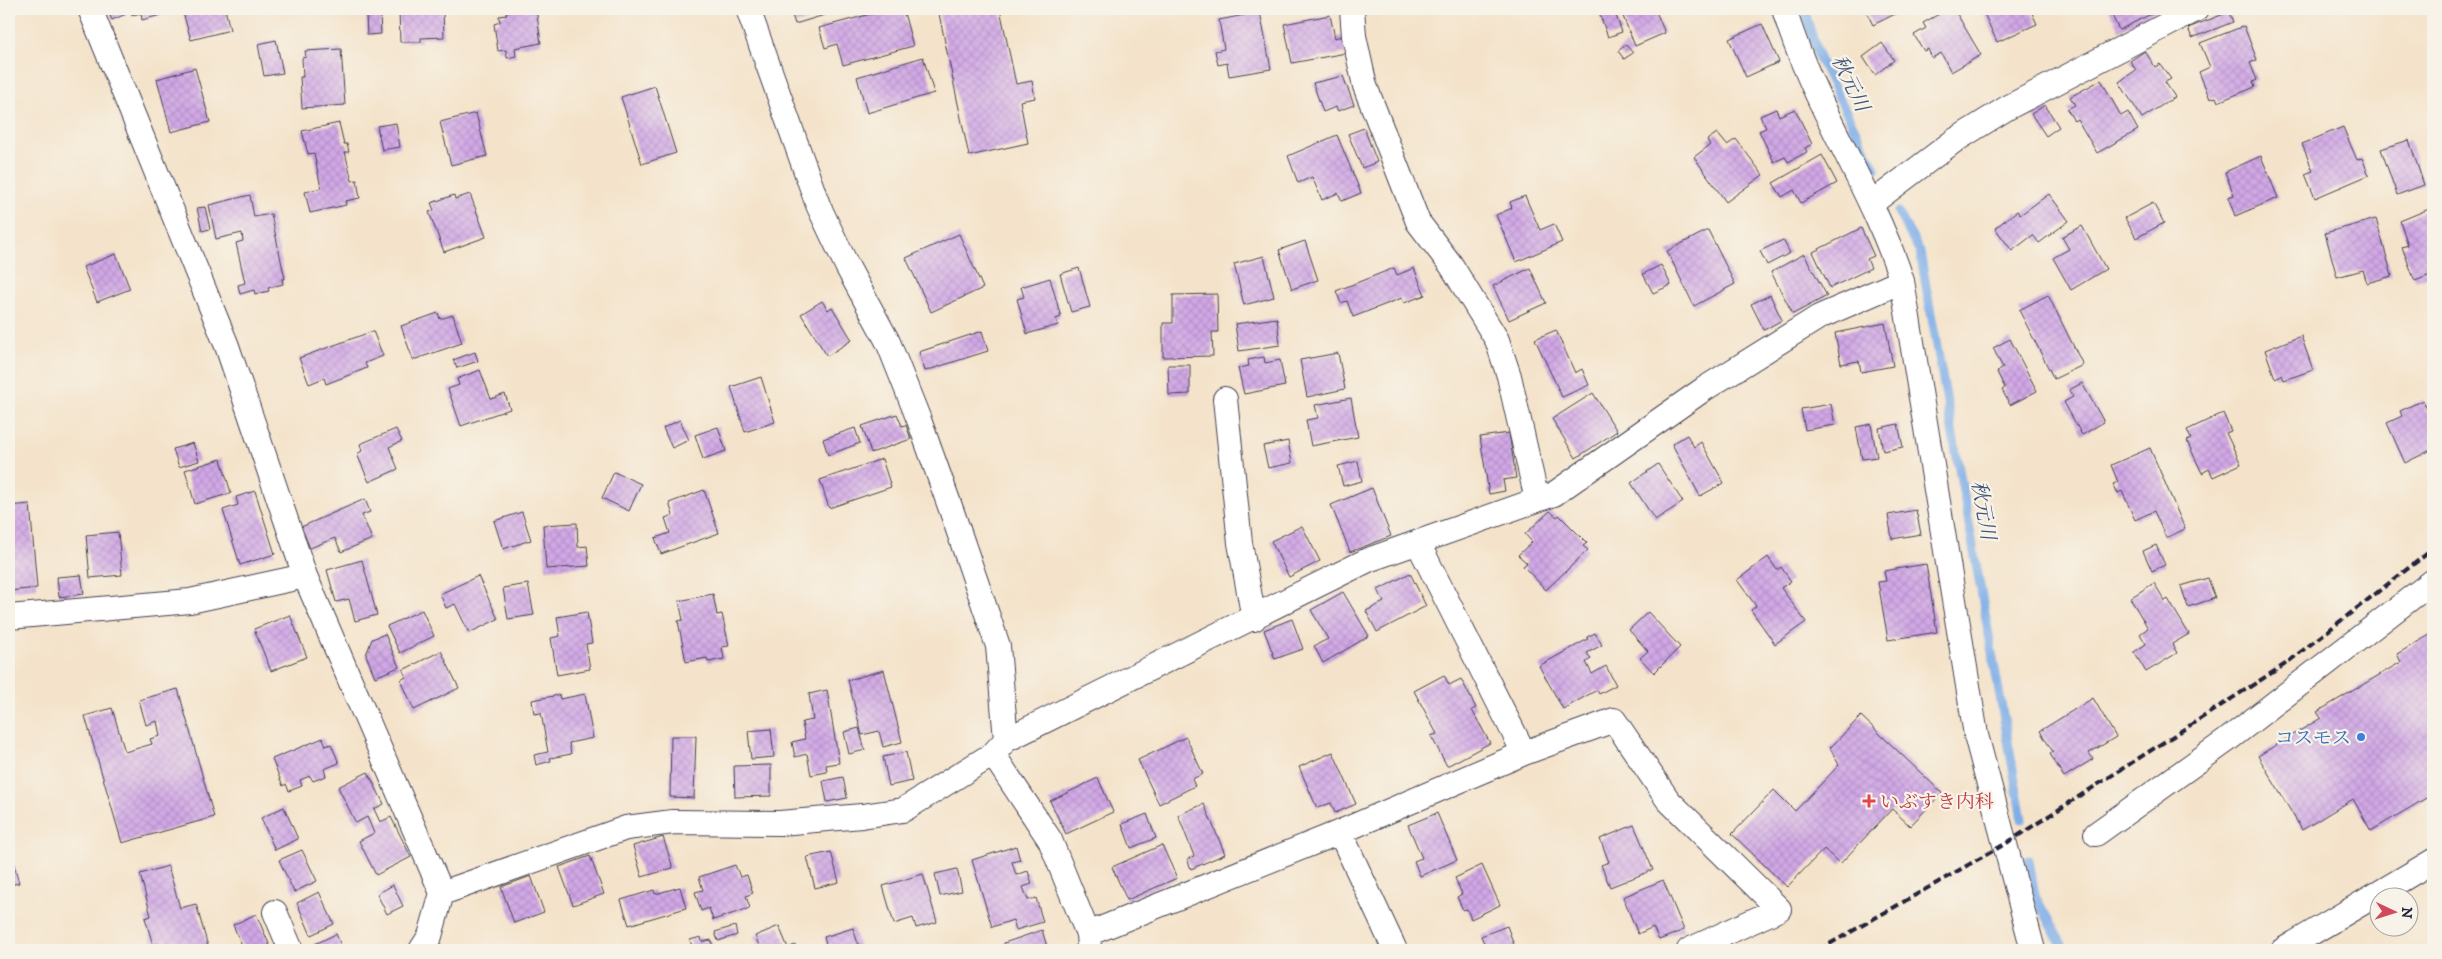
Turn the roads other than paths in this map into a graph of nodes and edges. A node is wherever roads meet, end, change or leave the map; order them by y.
1 (90, 9) edge
2 (748, 9) edge
3 (1352, 9) edge
4 (1784, 9) edge
5 (2197, 9) edge
6 (1872, 204) junction
7 (1902, 281) junction
8 (1225, 398) dead end
9 (1537, 500) junction
10 (1418, 543) junction
11 (305, 576) junction
12 (2433, 581) edge
13 (9, 617) edge
14 (1254, 619) junction
15 (1000, 747) junction
16 (1524, 753) junction
17 (1340, 832) junction
18 (2096, 834) dead end
19 (2433, 862) edge
20 (442, 893) junction
21 (275, 912) dead end
22 (1088, 942) edge
23 (291, 950) edge
24 (421, 950) edge
25 (1395, 950) edge
26 (1689, 950) edge
27 (2033, 950) edge
28 (2283, 950) edge

1 - 11 street
2 - 15 street
3 - 9 street
4 - 6 street
5 - 6 street
6 - 7 street
7 - 9 street
7 - 27 street
8 - 14 street
9 - 10 street
10 - 14 street
10 - 16 street
11 - 13 street
11 - 20 street
12 - 18 street
14 - 15 street
15 - 20 street
15 - 22 street
16 - 17 street
16 - 26 street
17 - 22 street
17 - 25 street
19 - 28 street
20 - 24 street
21 - 23 street

